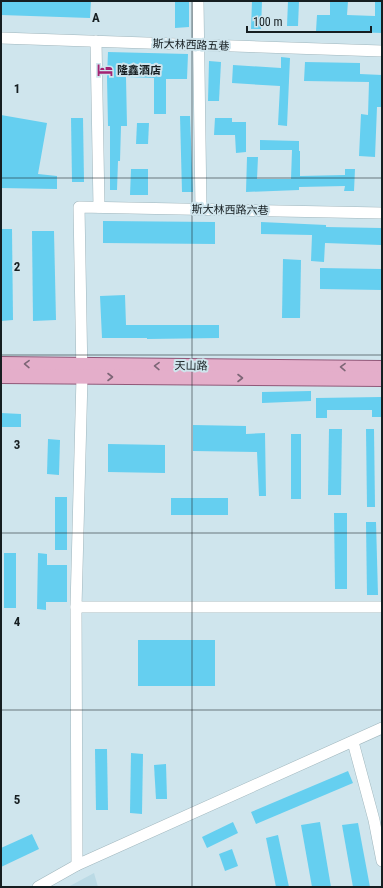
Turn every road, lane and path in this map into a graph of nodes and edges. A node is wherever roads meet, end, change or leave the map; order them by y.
1 (198, 1) edge
2 (1, 38) edge
3 (96, 41) junction
4 (199, 45) junction
5 (382, 51) edge
6 (99, 207) junction
7 (201, 209) junction
8 (382, 213) edge
9 (1, 364) edge
10 (382, 368) edge
11 (82, 371) junction
12 (1, 376) edge
13 (382, 379) edge
14 (76, 607) junction
15 (382, 607) edge
16 (382, 728) edge
17 (353, 742) junction
18 (382, 861) edge
19 (77, 866) junction
20 (38, 887) edge

1 - 4 street
2 - 3 street, 斯大林西路五巷
3 - 4 street, 斯大林西路五巷
3 - 6 street
4 - 5 street, 斯大林西路五巷
4 - 7 street
6 - 7 street, 斯大林西路六巷
6 - 11 street, 斯大林西路六巷
7 - 8 street, 斯大林西路六巷
11 -> 9 main road, 天山路
10 -> 11 main road, 天山路
11 - 12 main road, 天山路
11 -> 13 main road, 天山路
11 - 14 street
14 - 15 street
14 - 19 street
16 - 17 street
17 - 18 street
17 - 19 street
19 - 20 street

